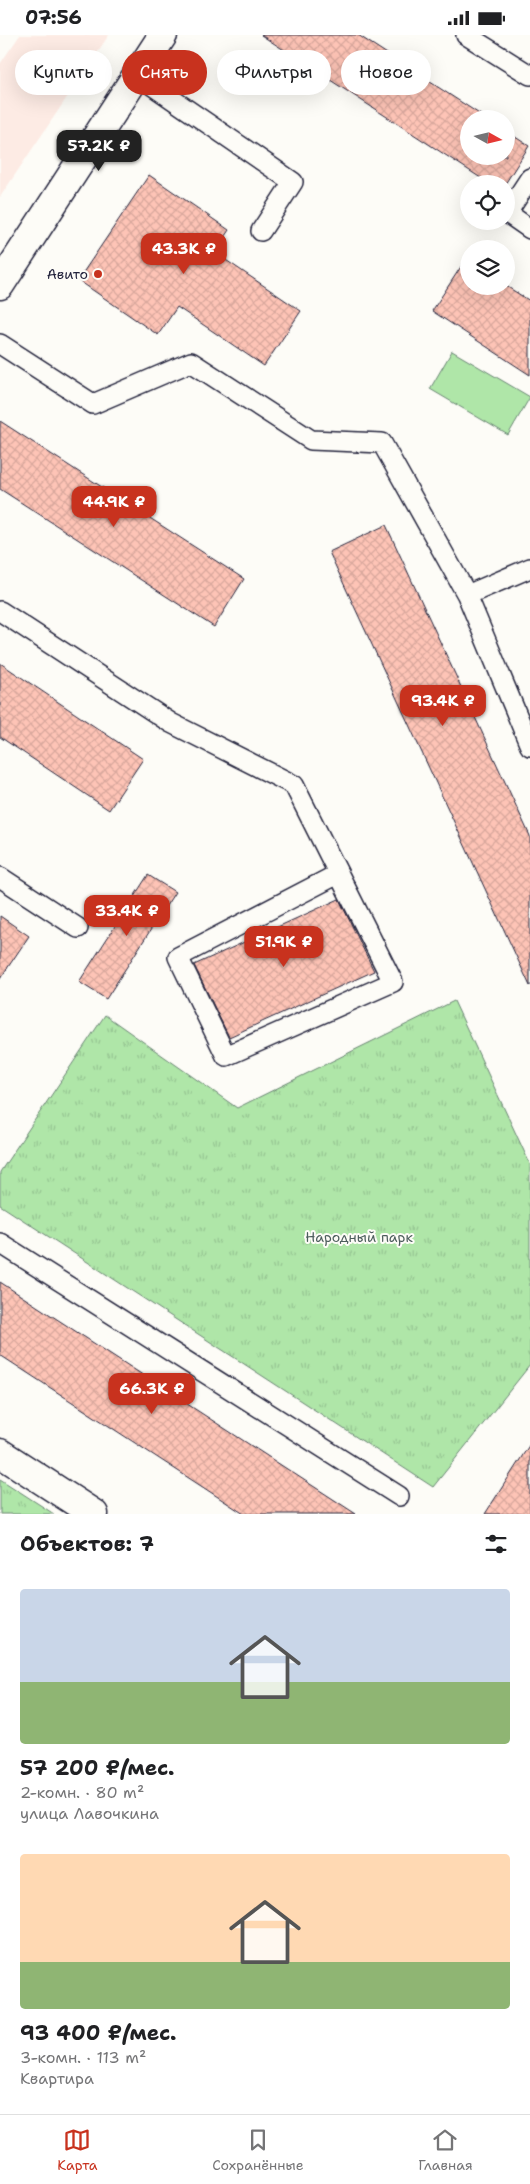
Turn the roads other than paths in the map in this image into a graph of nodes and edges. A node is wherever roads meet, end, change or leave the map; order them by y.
1 (163, 35) edge
2 (466, 35) edge
3 (153, 50) edge
4 (530, 75) edge
5 (124, 95) edge
6 (166, 95) edge
7 (530, 178) edge
8 (530, 229) edge
9 (261, 231) dead end
10 (0, 285) edge
11 (0, 344) edge
12 (530, 568) edge
13 (467, 595) junction
14 (0, 611) edge
15 (530, 746) edge
16 (338, 874) junction
17 (0, 877) edge
18 (78, 928) dead end
19 (0, 1243) edge
20 (0, 1453) edge
21 (399, 1496) dead end
22 (94, 1514) edge

1 - 3 street
2 - 4 lane
5 - 10 street
6 - 9 lane
7 - 8 lane
11 - 13 lane
12 - 13 lane
13 - 15 lane
14 - 16 lane
16 - 16 lane
17 - 18 lane
19 - 21 lane
20 - 22 street

